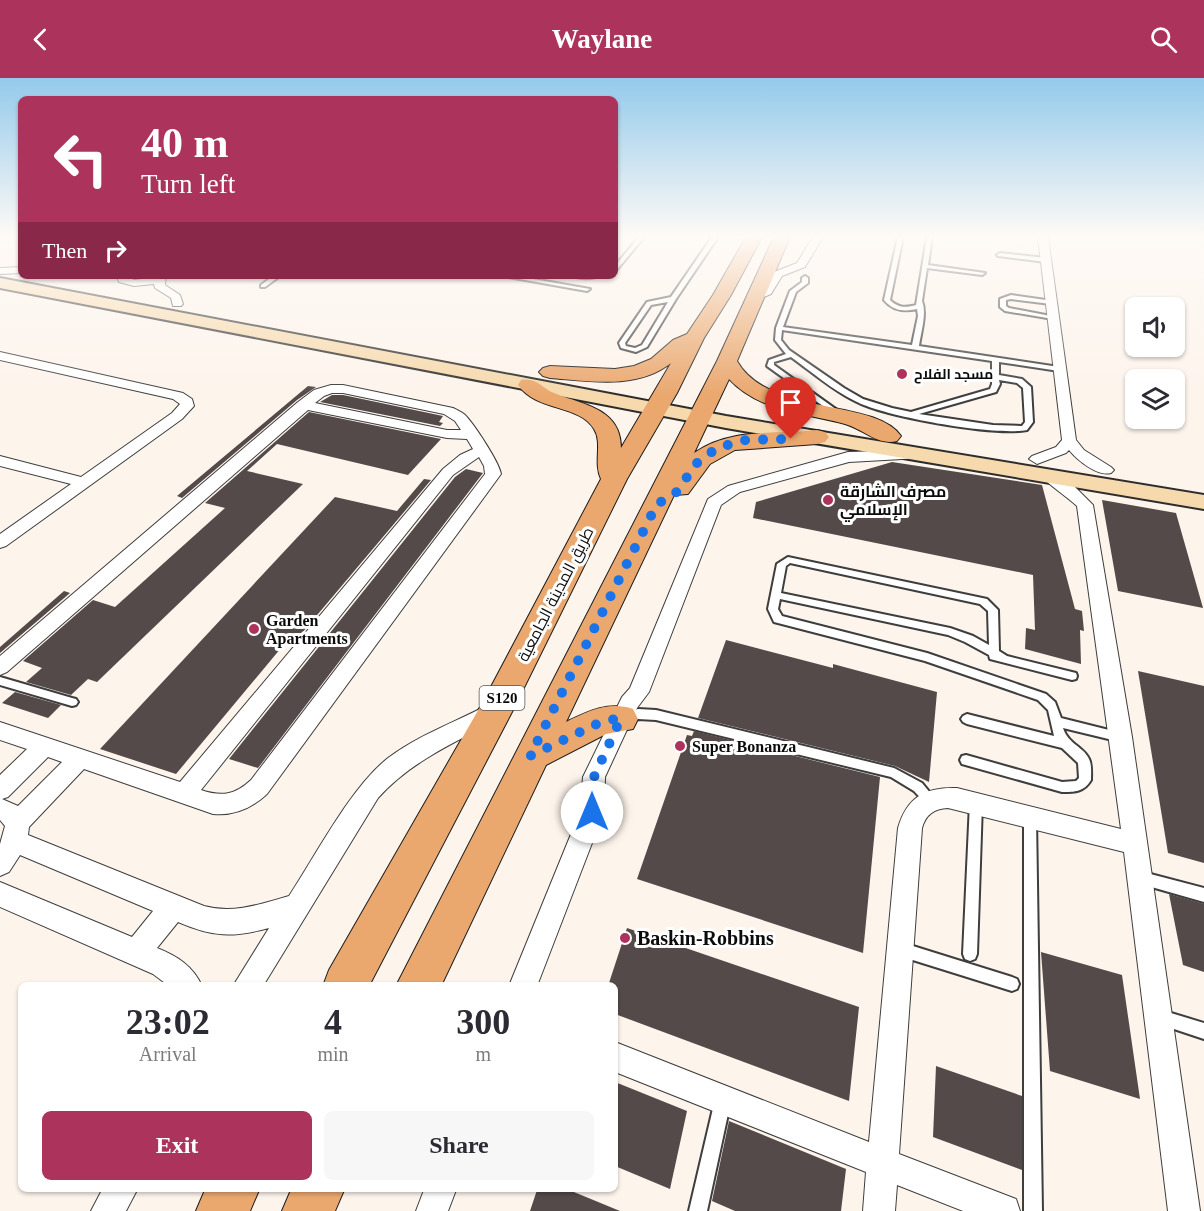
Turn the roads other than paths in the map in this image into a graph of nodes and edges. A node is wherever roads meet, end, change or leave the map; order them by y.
1 (36, 290) edge
2 (99, 290) edge
3 (164, 290) edge
4 (680, 290) edge
5 (725, 290) edge
6 (758, 290) edge
7 (768, 290) edge
8 (795, 290) edge
9 (889, 290) edge
10 (922, 290) edge
11 (1050, 290) edge
12 (722, 295) junction
13 (755, 297) junction
14 (674, 299) junction
15 (1051, 302) junction
16 (177, 304) junction
17 (921, 305) junction
18 (905, 309) junction
19 (921, 316) junction
20 (1053, 317) junction
21 (779, 328) junction
22 (694, 338) junction
23 (915, 348) junction
24 (792, 354) junction
25 (0, 356) edge
26 (995, 360) junction
27 (728, 361) junction
28 (1059, 369) junction
29 (550, 372) junction
30 (996, 377) junction
31 (529, 385) junction
32 (681, 405) junction
33 (910, 414) junction
34 (845, 417) junction
35 (889, 435) junction
36 (817, 436) junction
37 (1069, 440) junction
38 (478, 442) junction
39 (929, 455) junction
40 (0, 461) edge
41 (1043, 467) junction
42 (1111, 478) junction
43 (614, 479) junction
44 (83, 482) junction
45 (1204, 488) edge
46 (1204, 502) edge
47 (657, 504) junction
48 (1085, 505) junction
49 (0, 542) edge
50 (633, 548) junction
51 (776, 594) junction
52 (994, 656) junction
53 (0, 667) edge
54 (1072, 676) dead end
55 (0, 681) edge
56 (72, 702) dead end
57 (496, 710) junction
58 (621, 718) junction
59 (967, 719) dead end
60 (1057, 722) junction
61 (0, 731) edge
62 (1120, 737) junction
63 (1066, 744) junction
64 (43, 748) junction
65 (530, 756) junction
66 (79, 759) junction
67 (966, 760) dead end
68 (0, 790) edge
69 (184, 794) junction
70 (930, 800) junction
71 (976, 803) junction
72 (1030, 817) junction
73 (11, 824) edge
74 (1134, 843) junction
75 (0, 864) edge
76 (1139, 877) junction
77 (0, 894) edge
78 (1204, 895) edge
79 (173, 907) junction
80 (296, 907) junction
81 (900, 949) junction
82 (137, 953) junction
83 (970, 954) dead end
84 (428, 977) edge
85 (184, 982) edge
86 (249, 982) edge
87 (347, 982) edge
88 (526, 982) edge
89 (1011, 984) dead end
90 (1158, 1017) junction
91 (1204, 1031) edge
92 (618, 1058) edge
93 (723, 1100) junction
94 (883, 1163) junction
95 (120, 1192) edge
96 (232, 1192) edge
97 (317, 1192) edge
98 (439, 1192) edge
99 (107, 1211) edge
100 (222, 1211) edge
101 (308, 1211) edge
102 (432, 1211) edge
103 (698, 1211) edge
104 (879, 1211) edge
105 (1004, 1211) edge
106 (1033, 1211) edge
107 (1184, 1211) edge

1 - 31 street
2 - 16 street
3 - 16 street
4 - 14 lane
5 - 12 main road, طريق المدينة الجامعية / S120
6 - 13 main road, طريق المدينة الجامعية
7 - 13 street
8 - 21 lane
9 - 18 lane
10 - 17 lane
11 - 15 street
12 - 22 main road, طريق المدينة الجامعية / S120
12 - 32 main road
13 - 27 main road, طريق المدينة الجامعية
14 - 14 lane
15 - 20 street
15 - 20 lane
16 - 29 street
17 - 18 lane
17 - 19 lane
18 - 19 lane
19 - 23 lane
20 - 28 street
21 - 23 lane
21 - 24 lane
22 - 29 main road
22 - 32 main road, طريق المدينة الجامعية / S120
23 - 26 lane
24 - 33 lane
24 - 34 lane
25 - 44 street
26 - 28 lane
26 - 30 lane
27 - 32 main road, طريق المدينة الجامعية
27 - 34 main road
28 - 37 street
29 - 32 street
30 - 33 lane
30 - 33 lane
31 - 32 street
31 - 43 main road
32 - 35 street
32 - 36 street
32 - 43 main road, طريق المدينة الجامعية / S120
32 - 47 main road, طريق المدينة الجامعية
32 - 50 main road
34 - 35 main road
35 - 41 street
36 - 39 street
36 - 47 main road
37 - 41 street
37 - 42 street
38 - 53 street
38 - 69 street
38 - 69 street
39 - 41 street
39 - 58 street
40 - 44 street
41 - 42 street
41 - 48 street
42 - 45 street
42 - 46 street
42 - 48 street
43 - 57 main road, طريق المدينة الجامعية / S120
44 - 49 street
47 - 50 main road, طريق المدينة الجامعية
48 - 62 street
50 - 65 main road, طريق المدينة الجامعية
51 - 52 lane
51 - 52 lane
51 - 60 lane
52 - 54 lane
55 - 56 lane
57 - 80 street
57 - 87 main road, طريق المدينة الجامعية / S120
58 - 65 main road
58 - 70 lane
58 - 88 street
59 - 63 lane
60 - 62 lane
60 - 63 lane
61 - 64 street
62 - 74 street
63 - 67 lane
64 - 66 street
64 - 68 street
65 - 84 main road, طريق المدينة الجامعية
66 - 69 street
66 - 73 street
70 - 71 street
70 - 81 street
71 - 72 street
71 - 83 lane
72 - 74 street
72 - 106 lane
73 - 75 street
73 - 79 street
74 - 76 street
76 - 78 lane
76 - 90 street
77 - 82 street
79 - 80 street
79 - 82 street
80 - 86 street
81 - 89 lane
81 - 94 street
82 - 85 street
90 - 91 lane
90 - 107 street
92 - 93 street
93 - 94 street
93 - 103 lane
94 - 104 street
94 - 105 street
95 - 99 street
96 - 100 main road
97 - 101 main road
98 - 102 street

